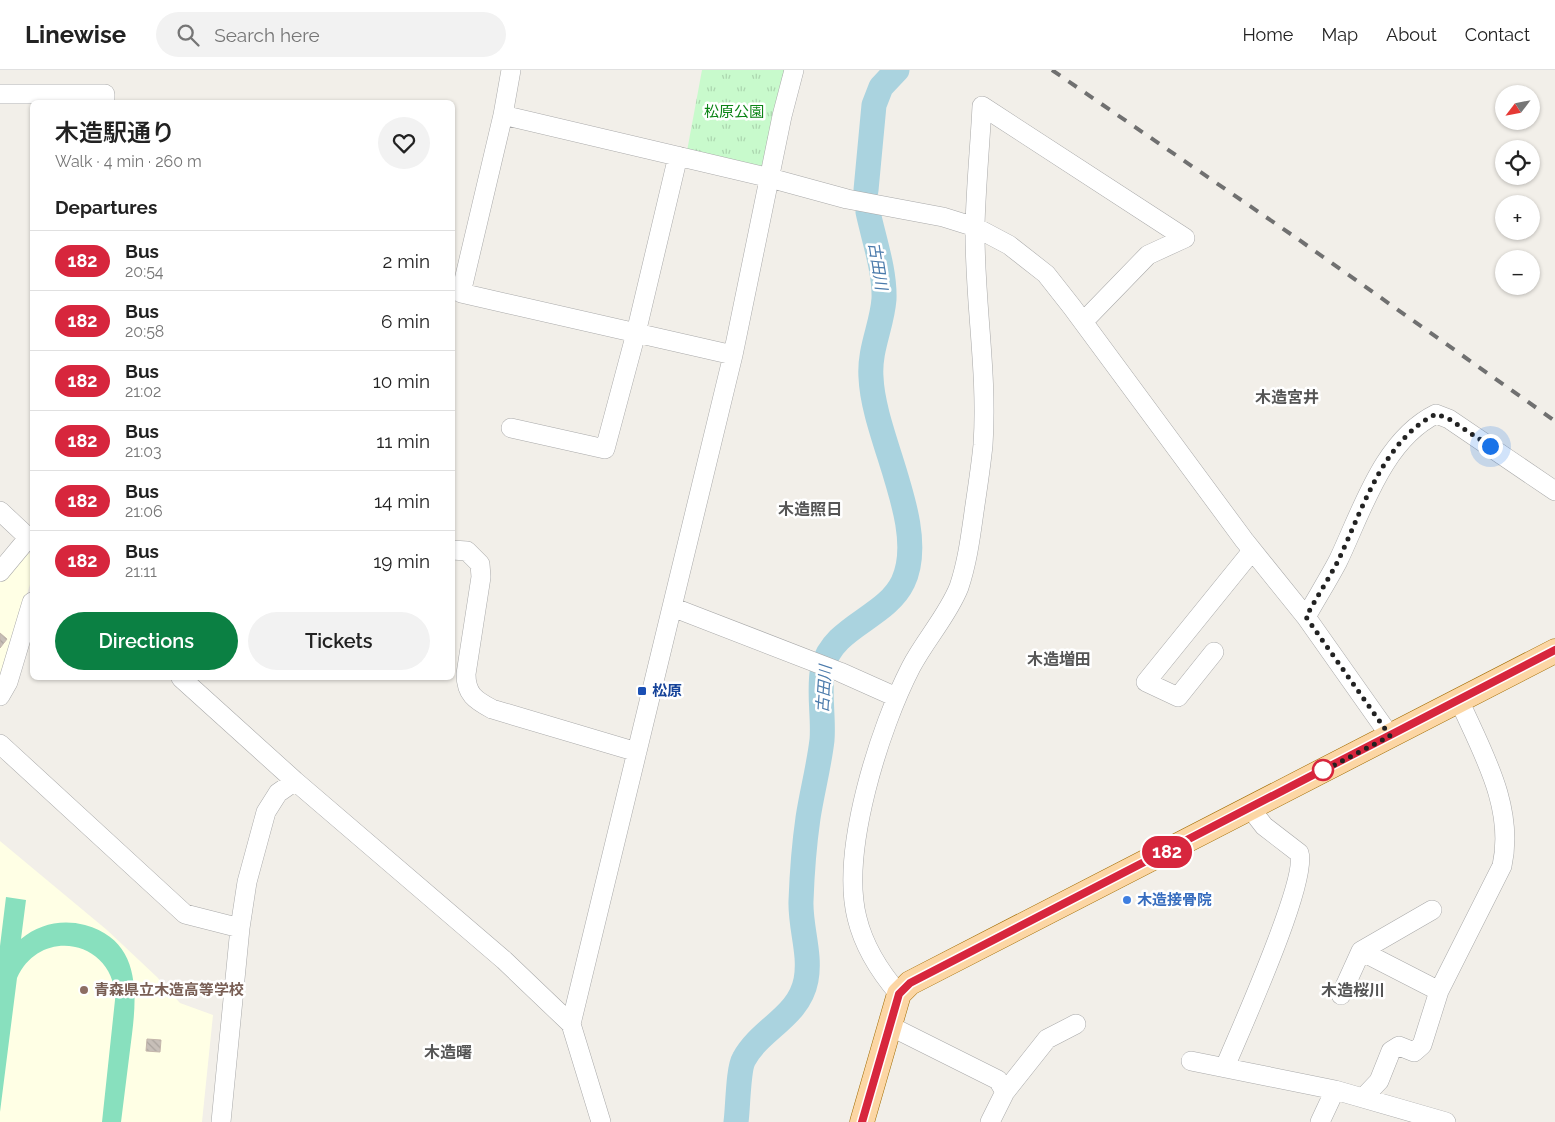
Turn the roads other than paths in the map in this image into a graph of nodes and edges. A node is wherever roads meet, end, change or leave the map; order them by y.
1 (511, 70) edge
2 (794, 70) edge
3 (0, 94) edge
4 (105, 100) edge
5 (503, 115) junction
6 (678, 156) junction
7 (770, 178) junction
8 (975, 227) junction
9 (1083, 322) junction
10 (636, 333) junction
11 (733, 355) junction
12 (511, 428) dead end
13 (1555, 491) edge
14 (0, 512) edge
15 (30, 538) edge
16 (30, 540) edge
17 (455, 550) edge
18 (1252, 551) junction
19 (0, 572) edge
20 (672, 607) junction
21 (30, 609) edge
22 (1306, 617) junction
23 (1555, 650) edge
24 (1214, 652) dead end
25 (184, 680) edge
26 (0, 696) edge
27 (896, 697) junction
28 (1459, 700) junction
29 (1390, 736) junction
30 (0, 744) edge
31 (637, 752) junction
32 (295, 780) junction
33 (1250, 808) junction
34 (1432, 910) dead end
35 (240, 928) junction
36 (1362, 951) junction
37 (1439, 991) junction
38 (899, 994) junction
39 (1341, 995) dead end
40 (571, 1024) junction
41 (1076, 1024) dead end
42 (890, 1026) junction
43 (1191, 1061) dead end
44 (1225, 1067) junction
45 (1335, 1090) junction
46 (1005, 1092) junction
47 (1363, 1098) junction
48 (220, 1122) edge
49 (601, 1122) edge
50 (862, 1122) edge
51 (990, 1122) edge
52 (1320, 1122) edge
53 (1446, 1122) edge

1 - 5 street
2 - 7 street
3 - 4 street
5 - 6 street
5 - 10 street
6 - 7 street
6 - 10 street
7 - 8 street
7 - 11 street
8 - 9 street
8 - 9 street
8 - 27 street
9 - 18 street
10 - 11 street
10 - 12 street
11 - 20 street
13 - 22 street
14 - 15 street
16 - 19 street
17 - 31 street
18 - 22 street
18 - 24 street
20 - 27 street
20 - 31 street
21 - 26 street
22 - 29 street
23 - 28 main road
25 - 32 street
27 - 38 street
28 - 29 main road
28 - 37 street
29 - 33 main road
30 - 35 street
31 - 40 street
32 - 35 street
32 - 40 street
33 - 38 main road
33 - 44 street
34 - 36 street
35 - 48 street
36 - 37 street
36 - 39 street
37 - 47 street
38 - 42 main road
40 - 49 street
41 - 46 street
42 - 46 street
42 - 50 main road
43 - 44 street
44 - 45 street
45 - 47 street
45 - 52 street
46 - 51 street
47 - 53 street

